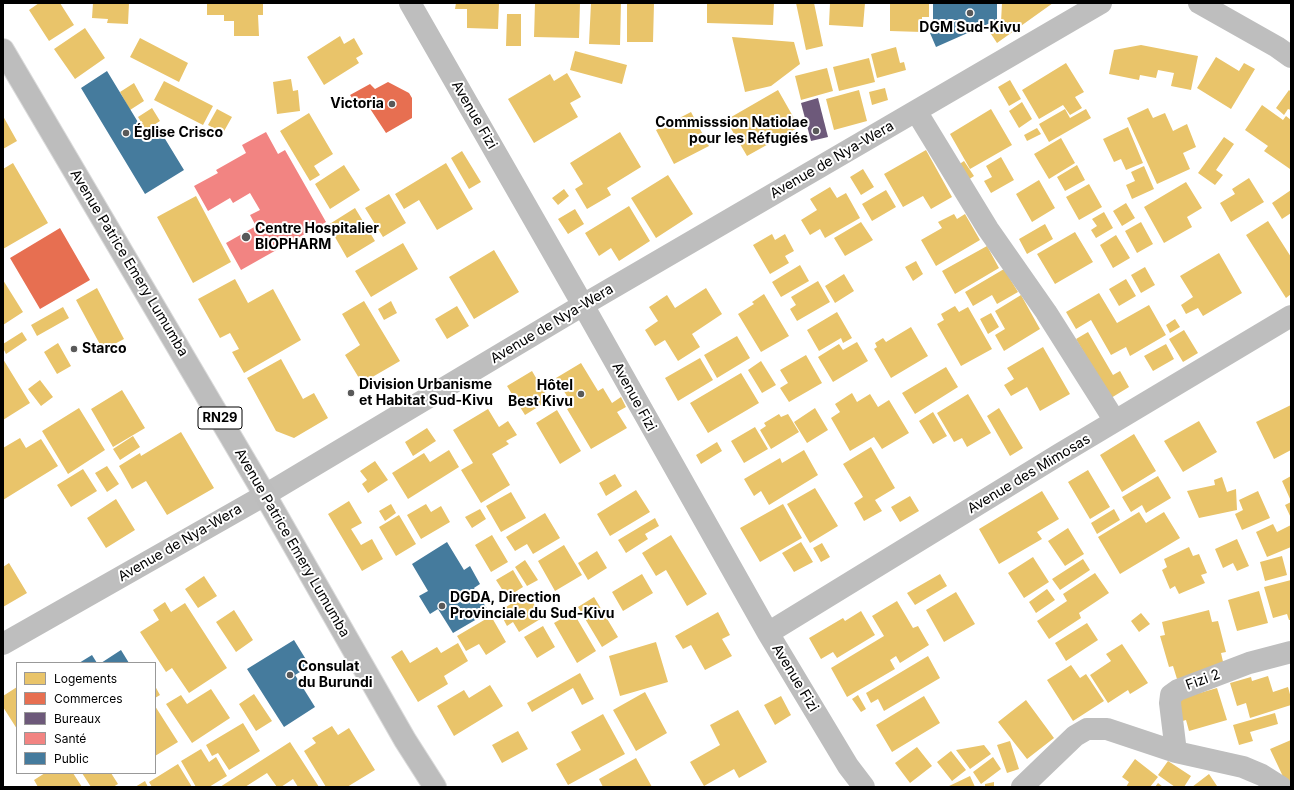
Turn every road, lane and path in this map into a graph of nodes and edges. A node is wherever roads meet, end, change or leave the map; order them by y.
1 (410, 3) edge
2 (1101, 3) edge
3 (1199, 3) edge
4 (3, 50) edge
5 (1291, 57) edge
6 (916, 111) junction
7 (583, 305) junction
8 (1291, 316) edge
9 (1115, 421) junction
10 (266, 495) junction
11 (768, 633) junction
12 (3, 644) edge
13 (1291, 652) edge
14 (1176, 752) junction
15 (435, 787) edge
16 (864, 787) edge
17 (1022, 787) edge
18 (1281, 787) edge

1 - 7 street, Avenue Fizi
2 - 6 street, Avenue de Nya-Wera
3 - 5 street
4 - 10 main road, Avenue Patrice Emery Lumumba / RN29
6 - 7 street, Avenue de Nya-Wera
6 - 9 street
7 - 10 street, Avenue de Nya-Wera
7 - 11 street, Avenue Fizi
8 - 9 street, Avenue des Mimosas
9 - 11 street, Avenue des Mimosas
10 - 12 street, Avenue de Nya-Wera
10 - 15 main road, Avenue Patrice Emery Lumumba / RN29
11 - 16 street, Avenue Fizi
13 - 14 street, Fizi 2
14 - 17 street
14 - 18 street

